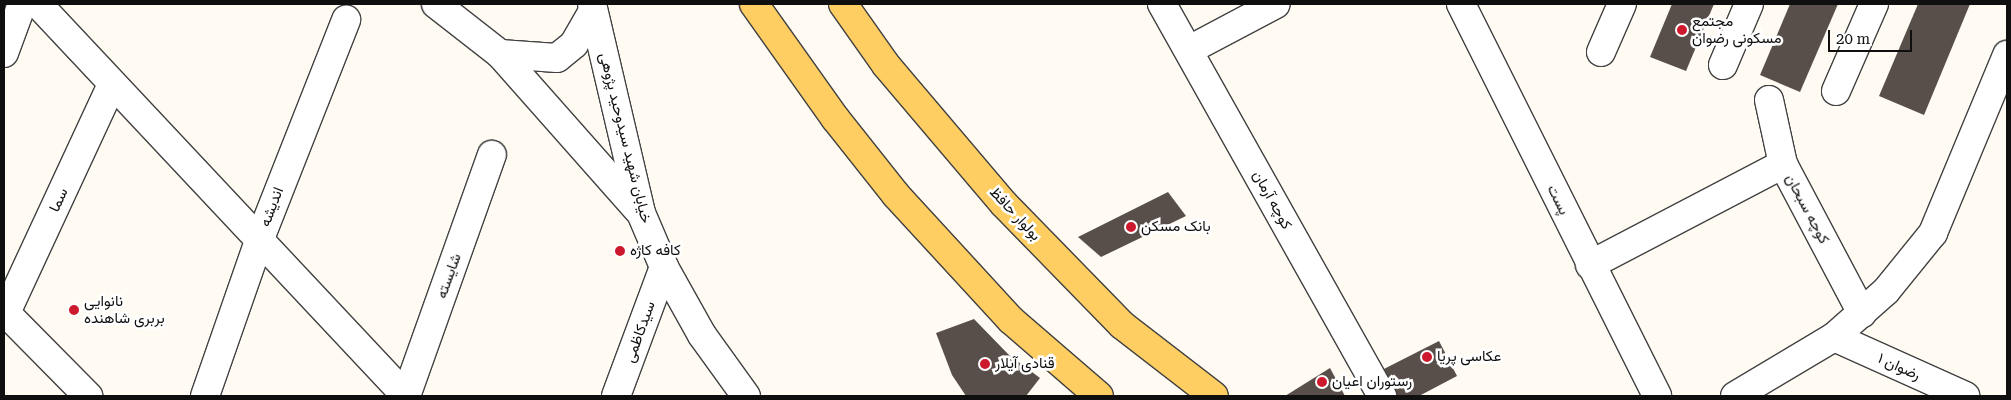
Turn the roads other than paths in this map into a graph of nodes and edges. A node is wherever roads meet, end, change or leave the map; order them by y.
1 (22, 4) edge
2 (38, 4) edge
3 (436, 4) edge
4 (754, 4) edge
5 (843, 4) edge
6 (1162, 4) edge
7 (1276, 4) edge
8 (1461, 4) edge
9 (1622, 4) edge
10 (1749, 4) edge
11 (1874, 4) edge
12 (592, 7) edge
13 (346, 20) dead end
14 (1189, 50) junction
15 (4, 52) edge
16 (1601, 52) dead end
17 (500, 54) junction
18 (2007, 55) edge
19 (1723, 65) dead end
20 (112, 84) junction
21 (1836, 91) dead end
22 (1769, 100) dead end
23 (492, 156) dead end
24 (1783, 164) junction
25 (641, 214) junction
26 (259, 241) junction
27 (1590, 265) junction
28 (664, 267) junction
29 (1862, 312) junction
30 (5, 314) edge
31 (1834, 337) junction
32 (88, 396) edge
33 (205, 396) edge
34 (406, 396) edge
35 (616, 396) edge
36 (746, 396) edge
37 (1099, 396) edge
38 (1214, 396) edge
39 (1382, 396) edge
40 (1657, 396) edge
41 (1735, 396) edge
42 (1965, 396) edge

1 - 15 street
2 - 20 street
3 - 17 street
4 - 37 main road
5 - 38 main road, بولوار حافظ
6 - 14 street, کوچه آرمان
7 - 14 street
8 - 27 street, پست
9 - 16 street
10 - 19 street
11 - 21 street
12 - 17 street
12 - 25 street, خیابان شهید سیدوحید پژوهی
13 - 26 street, اندیشه
14 - 39 street, کوچه آرمان
17 - 25 street
18 - 29 street
20 - 26 street
20 - 30 street, سما
22 - 24 street, کوچه سبحان
23 - 34 street, شایسته
24 - 27 street
24 - 29 street, کوچه سبحان
25 - 28 street, خیابان شهید سیدوحید پژوهی
26 - 33 street, اندیشه
26 - 34 street
27 - 40 street, پست
28 - 35 street, سیدکاظمی
28 - 36 street, خیابان شهید سیدوحید پژوهی
29 - 31 street
30 - 32 street
31 - 41 street
31 - 42 street, رضوان ۱

